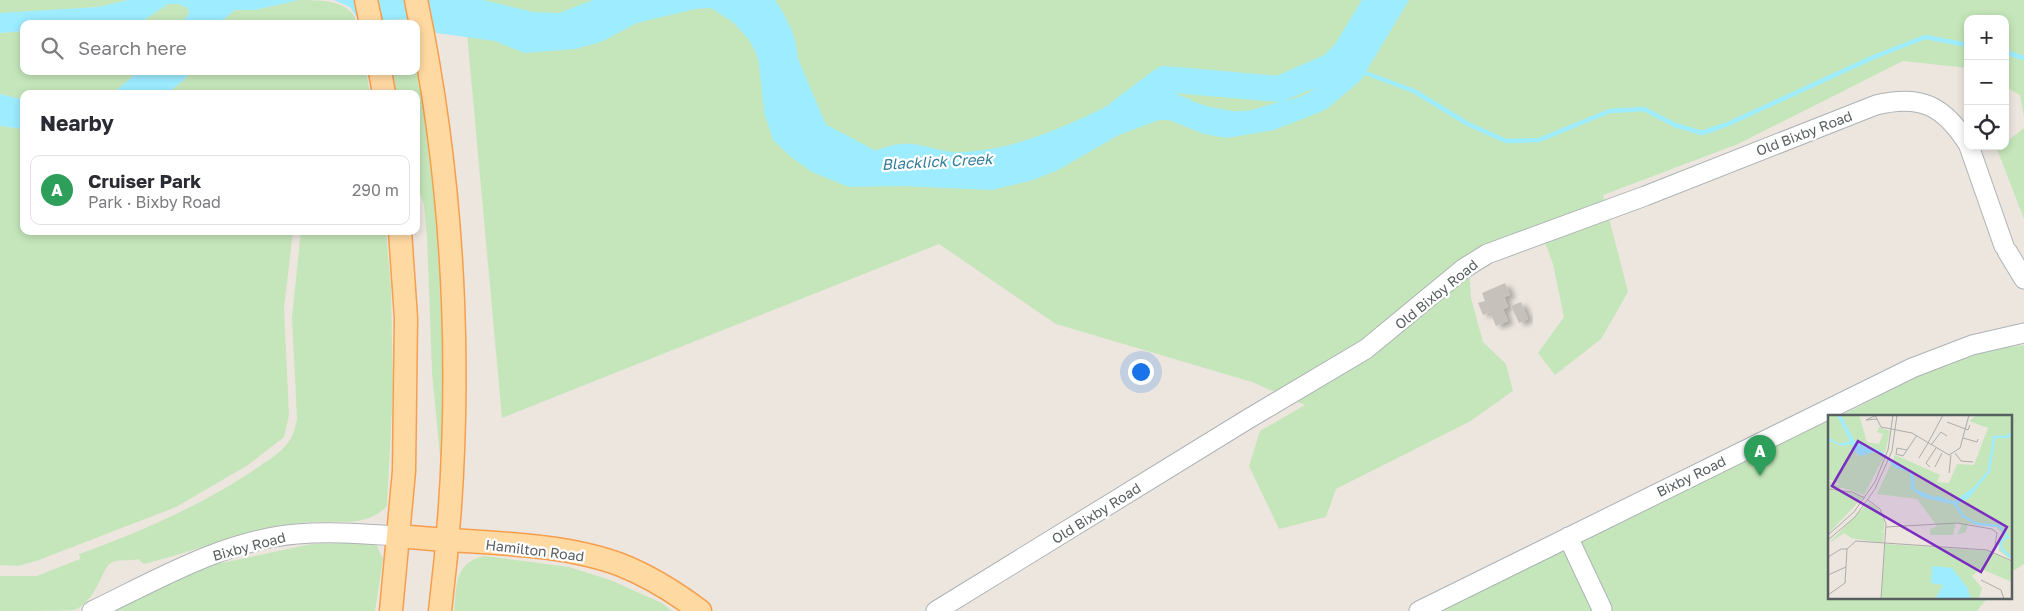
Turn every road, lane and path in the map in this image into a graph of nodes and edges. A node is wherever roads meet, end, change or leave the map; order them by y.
1 (366, 0) edge
2 (416, 0) edge
3 (370, 20) edge
4 (381, 75) edge
5 (383, 90) edge
6 (1964, 140) edge
7 (1970, 150) edge
8 (400, 235) edge
9 (2024, 279) edge
10 (2024, 333) edge
11 (400, 536) junction
12 (1568, 537) junction
13 (448, 541) junction
14 (1602, 610) dead end
15 (92, 611) edge
16 (391, 611) edge
17 (440, 611) edge
18 (700, 611) edge
19 (936, 611) edge
20 (1419, 611) edge

1 - 3 main road
2 - 13 main road
4 - 5 main road
6 - 19 street, Old Bixby Road
7 - 9 street, Old Bixby Road
8 - 11 main road
10 - 12 street, Bixby Road
11 - 13 main road, Bixby Road
11 - 15 street, Bixby Road
11 - 16 main road
12 - 14 street
12 - 20 street, Bixby Road
13 - 17 main road
13 - 18 main road, Hamilton Road

